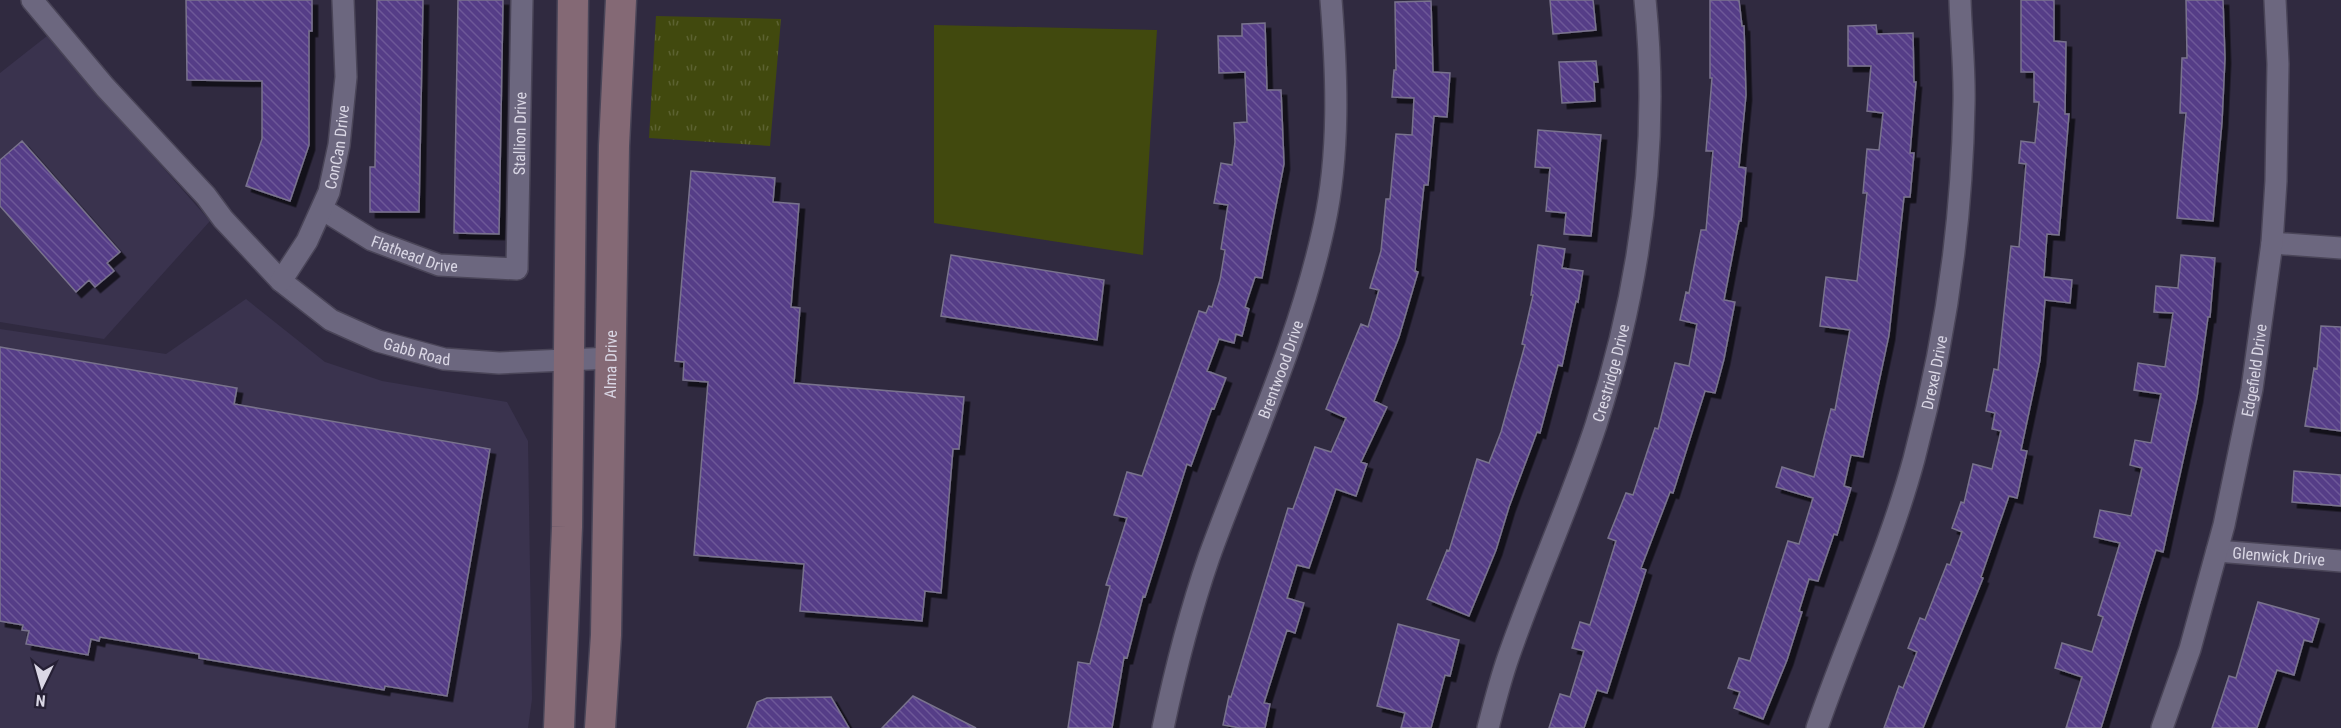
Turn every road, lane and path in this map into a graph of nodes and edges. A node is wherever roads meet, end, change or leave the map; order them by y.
1 (343, 0) edge
2 (522, 0) edge
3 (573, 0) edge
4 (621, 0) edge
5 (1331, 0) edge
6 (1645, 0) edge
7 (1960, 0) edge
8 (2275, 0) edge
9 (38, 6) edge
10 (322, 209) junction
11 (2272, 243) junction
12 (2341, 248) edge
13 (517, 269) joint
14 (281, 281) junction
15 (612, 358) junction
16 (570, 360) junction
17 (2217, 551) junction
18 (2341, 561) edge
19 (558, 728) edge
20 (600, 728) edge
21 (1162, 728) edge
22 (1488, 728) edge
23 (1817, 728) edge
24 (2162, 728) edge

1 - 10 street, ConCan Drive
2 - 13 street, Stallion Drive
3 - 16 main road
4 - 15 main road, Alma Drive
5 - 21 street, Brentwood Drive
6 - 22 street, Crestridge Drive
7 - 23 street, Drexel Drive
8 - 11 street, Edgefield Drive
9 - 14 street, Gabb Road
10 - 13 street, Flathead Drive
10 - 14 street, ConCan Drive
11 - 12 street
11 - 17 street, Edgefield Drive
14 - 16 street, Gabb Road
15 - 16 street, Gabb Road
15 - 20 main road, Alma Drive
16 - 19 main road
17 - 18 street, Glenwick Drive
17 - 24 street, Edgefield Drive

